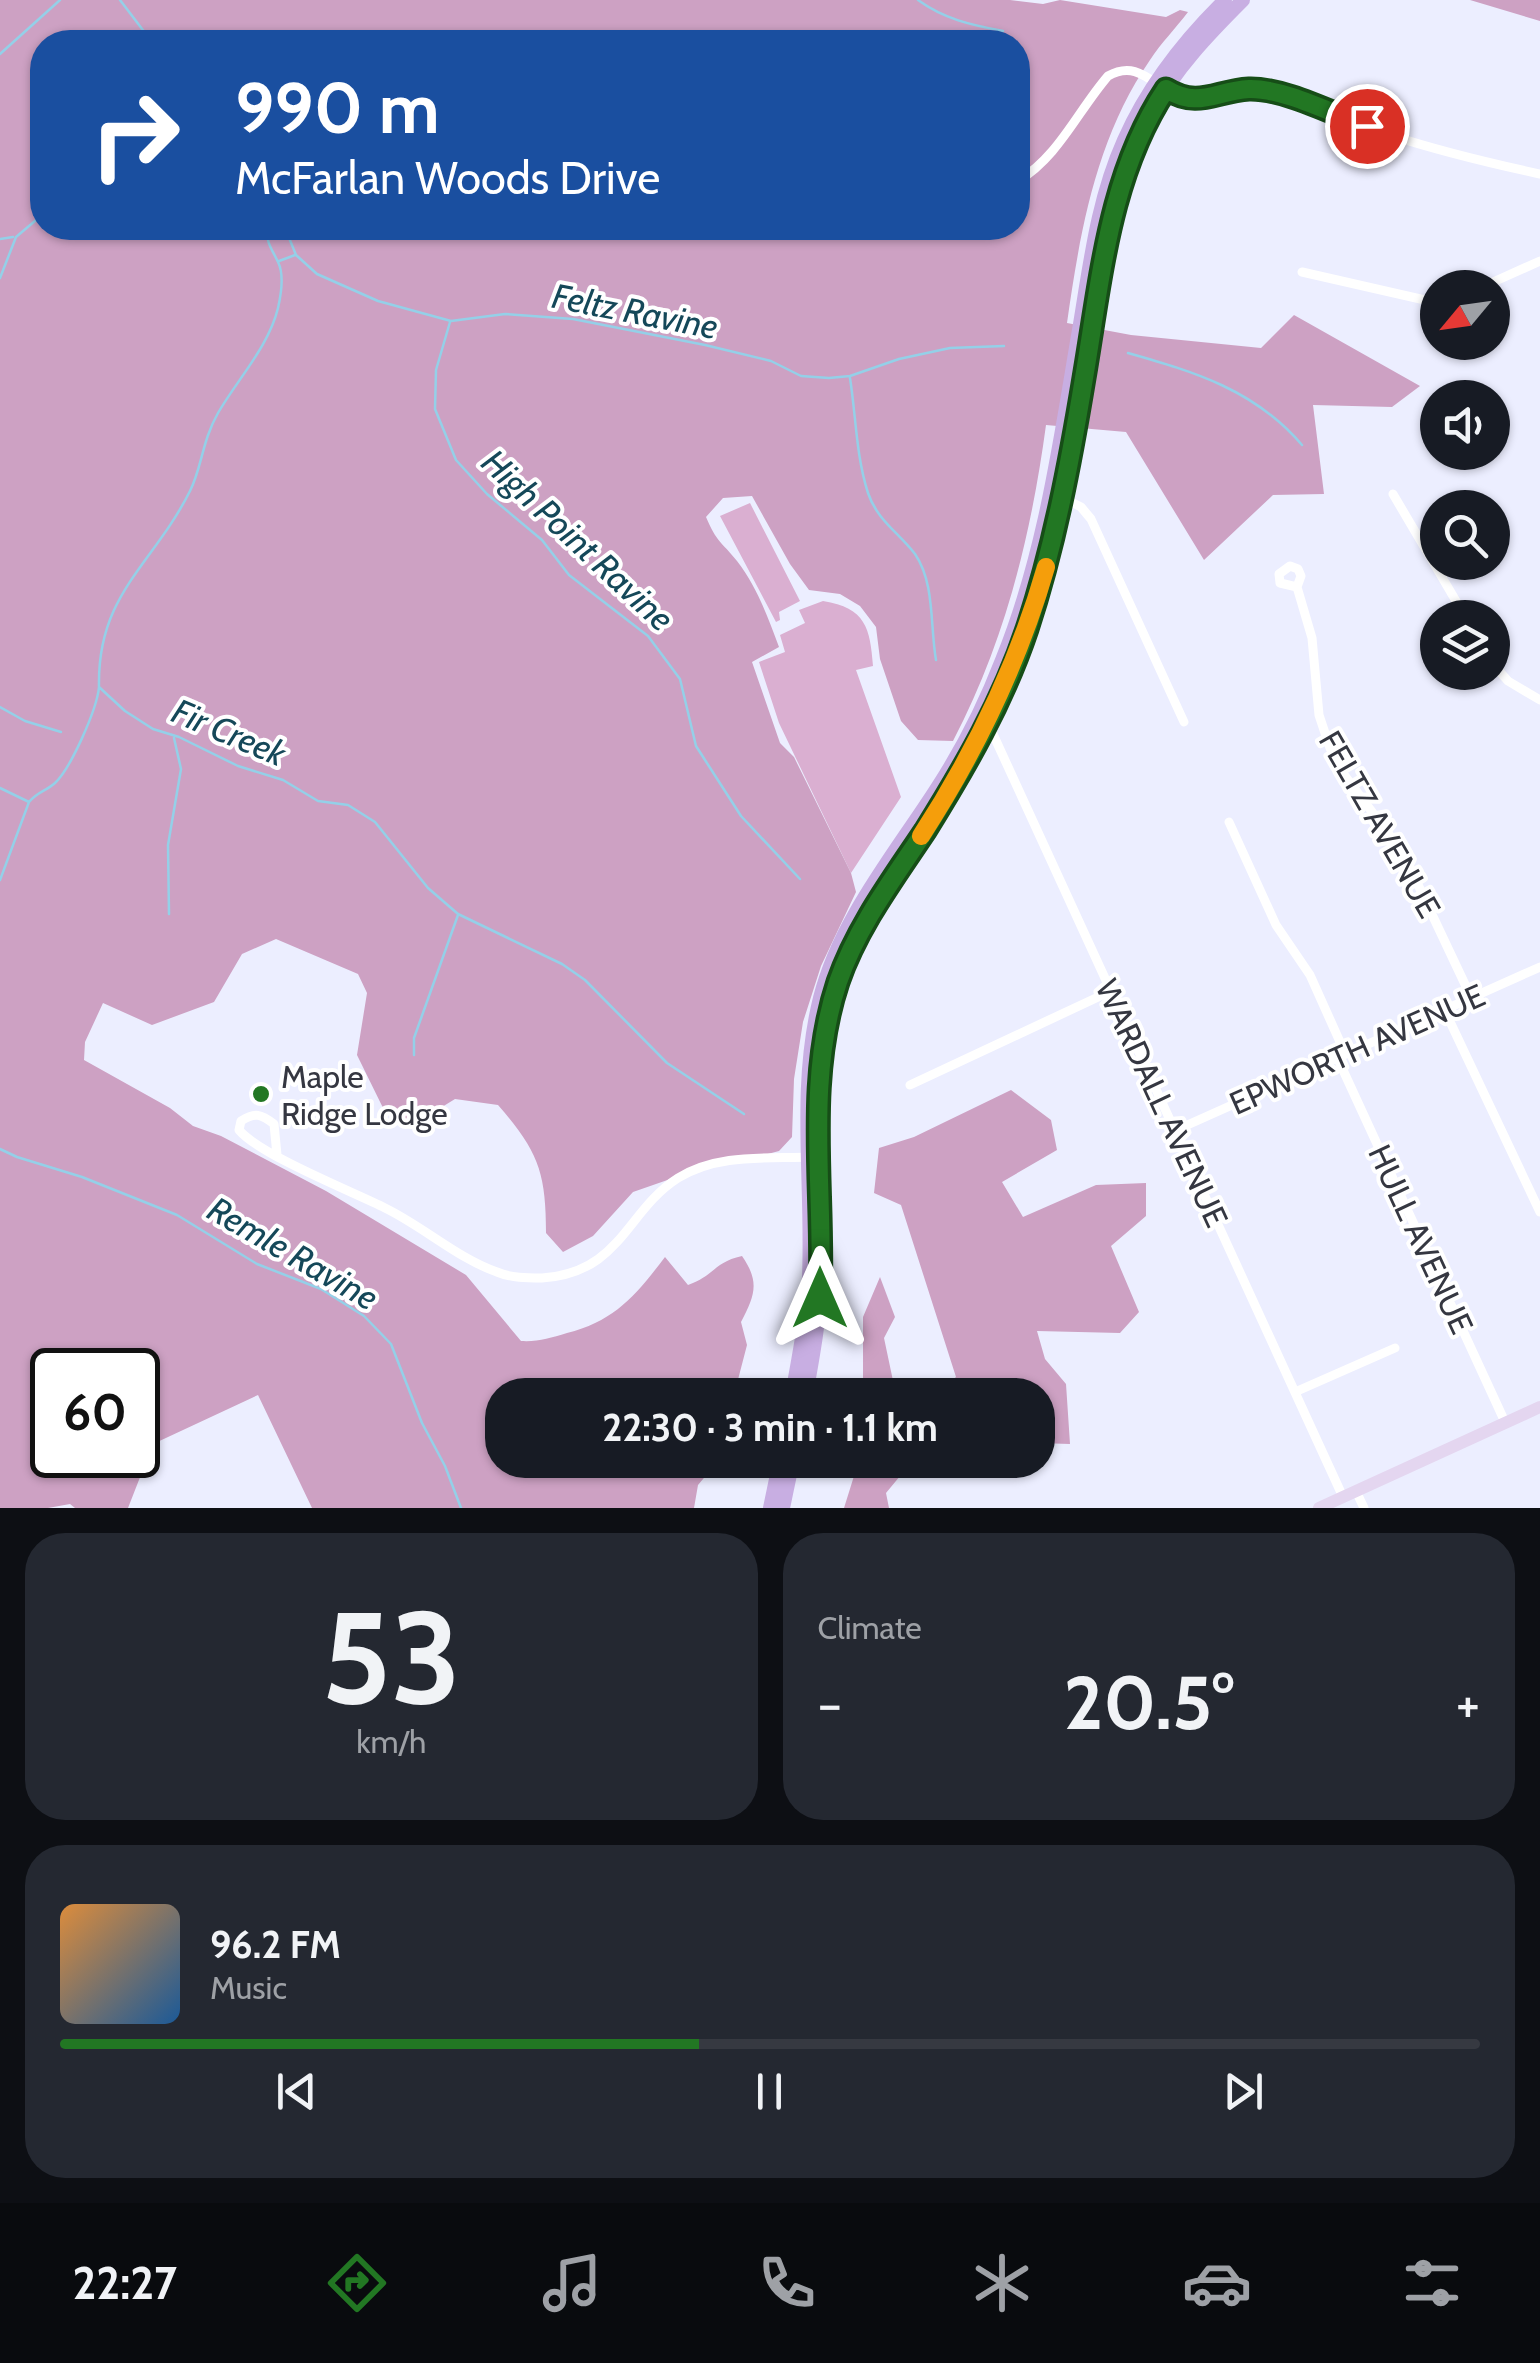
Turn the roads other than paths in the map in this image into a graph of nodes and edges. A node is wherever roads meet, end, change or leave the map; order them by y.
1 (1225, 0) edge
2 (1243, 0) edge
3 (1161, 85) junction
4 (1030, 174) edge
5 (1540, 174) edge
6 (1540, 260) edge
7 (1302, 272) dead end
8 (1510, 274) edge
9 (1420, 299) edge
10 (1393, 494) dead end
11 (1057, 495) junction
12 (1297, 587) dead end
13 (1455, 600) edge
14 (1510, 682) edge
15 (1540, 700) edge
16 (984, 716) junction
17 (1184, 722) dead end
18 (1230, 822) dead end
19 (1540, 967) edge
20 (1111, 991) junction
21 (1471, 997) junction
22 (1444, 1009) junction
23 (1341, 1055) junction
24 (910, 1085) dead end
25 (1174, 1131) junction
26 (277, 1155) junction
27 (813, 1157) junction
28 (1540, 1212) edge
29 (1395, 1348) dead end
30 (795, 1378) edge
31 (809, 1378) edge
32 (1296, 1392) junction
33 (1540, 1406) edge
34 (1505, 1422) junction
35 (776, 1478) edge
36 (790, 1478) edge
37 (1350, 1494) junction
38 (770, 1508) edge
39 (783, 1508) edge
40 (1319, 1508) edge
41 (1364, 1508) edge

1 - 3 main road
2 - 3 main road
3 - 4 street
3 - 5 street
3 - 11 main road
6 - 8 street
7 - 9 street
10 - 13 street
11 - 16 main road
11 - 17 street
12 - 21 street, FELTZ AVENUE
14 - 15 street
16 - 20 street, WARDALL AVENUE
16 - 27 main road
18 - 23 street, HULL AVENUE
19 - 21 street, EPWORTH AVENUE
20 - 24 street
20 - 25 street, WARDALL AVENUE
21 - 22 street, EPWORTH AVENUE
22 - 23 street, EPWORTH AVENUE
22 - 28 street
23 - 25 street, EPWORTH AVENUE
23 - 34 street, HULL AVENUE
25 - 32 street, WARDALL AVENUE
26 - 26 street
26 - 27 street
27 - 30 main road
27 - 31 main road
29 - 32 street
32 - 37 street, WARDALL AVENUE
33 - 34 street
34 - 37 street
35 - 38 main road
36 - 39 main road
37 - 40 street
37 - 41 street, WARDALL AVENUE

